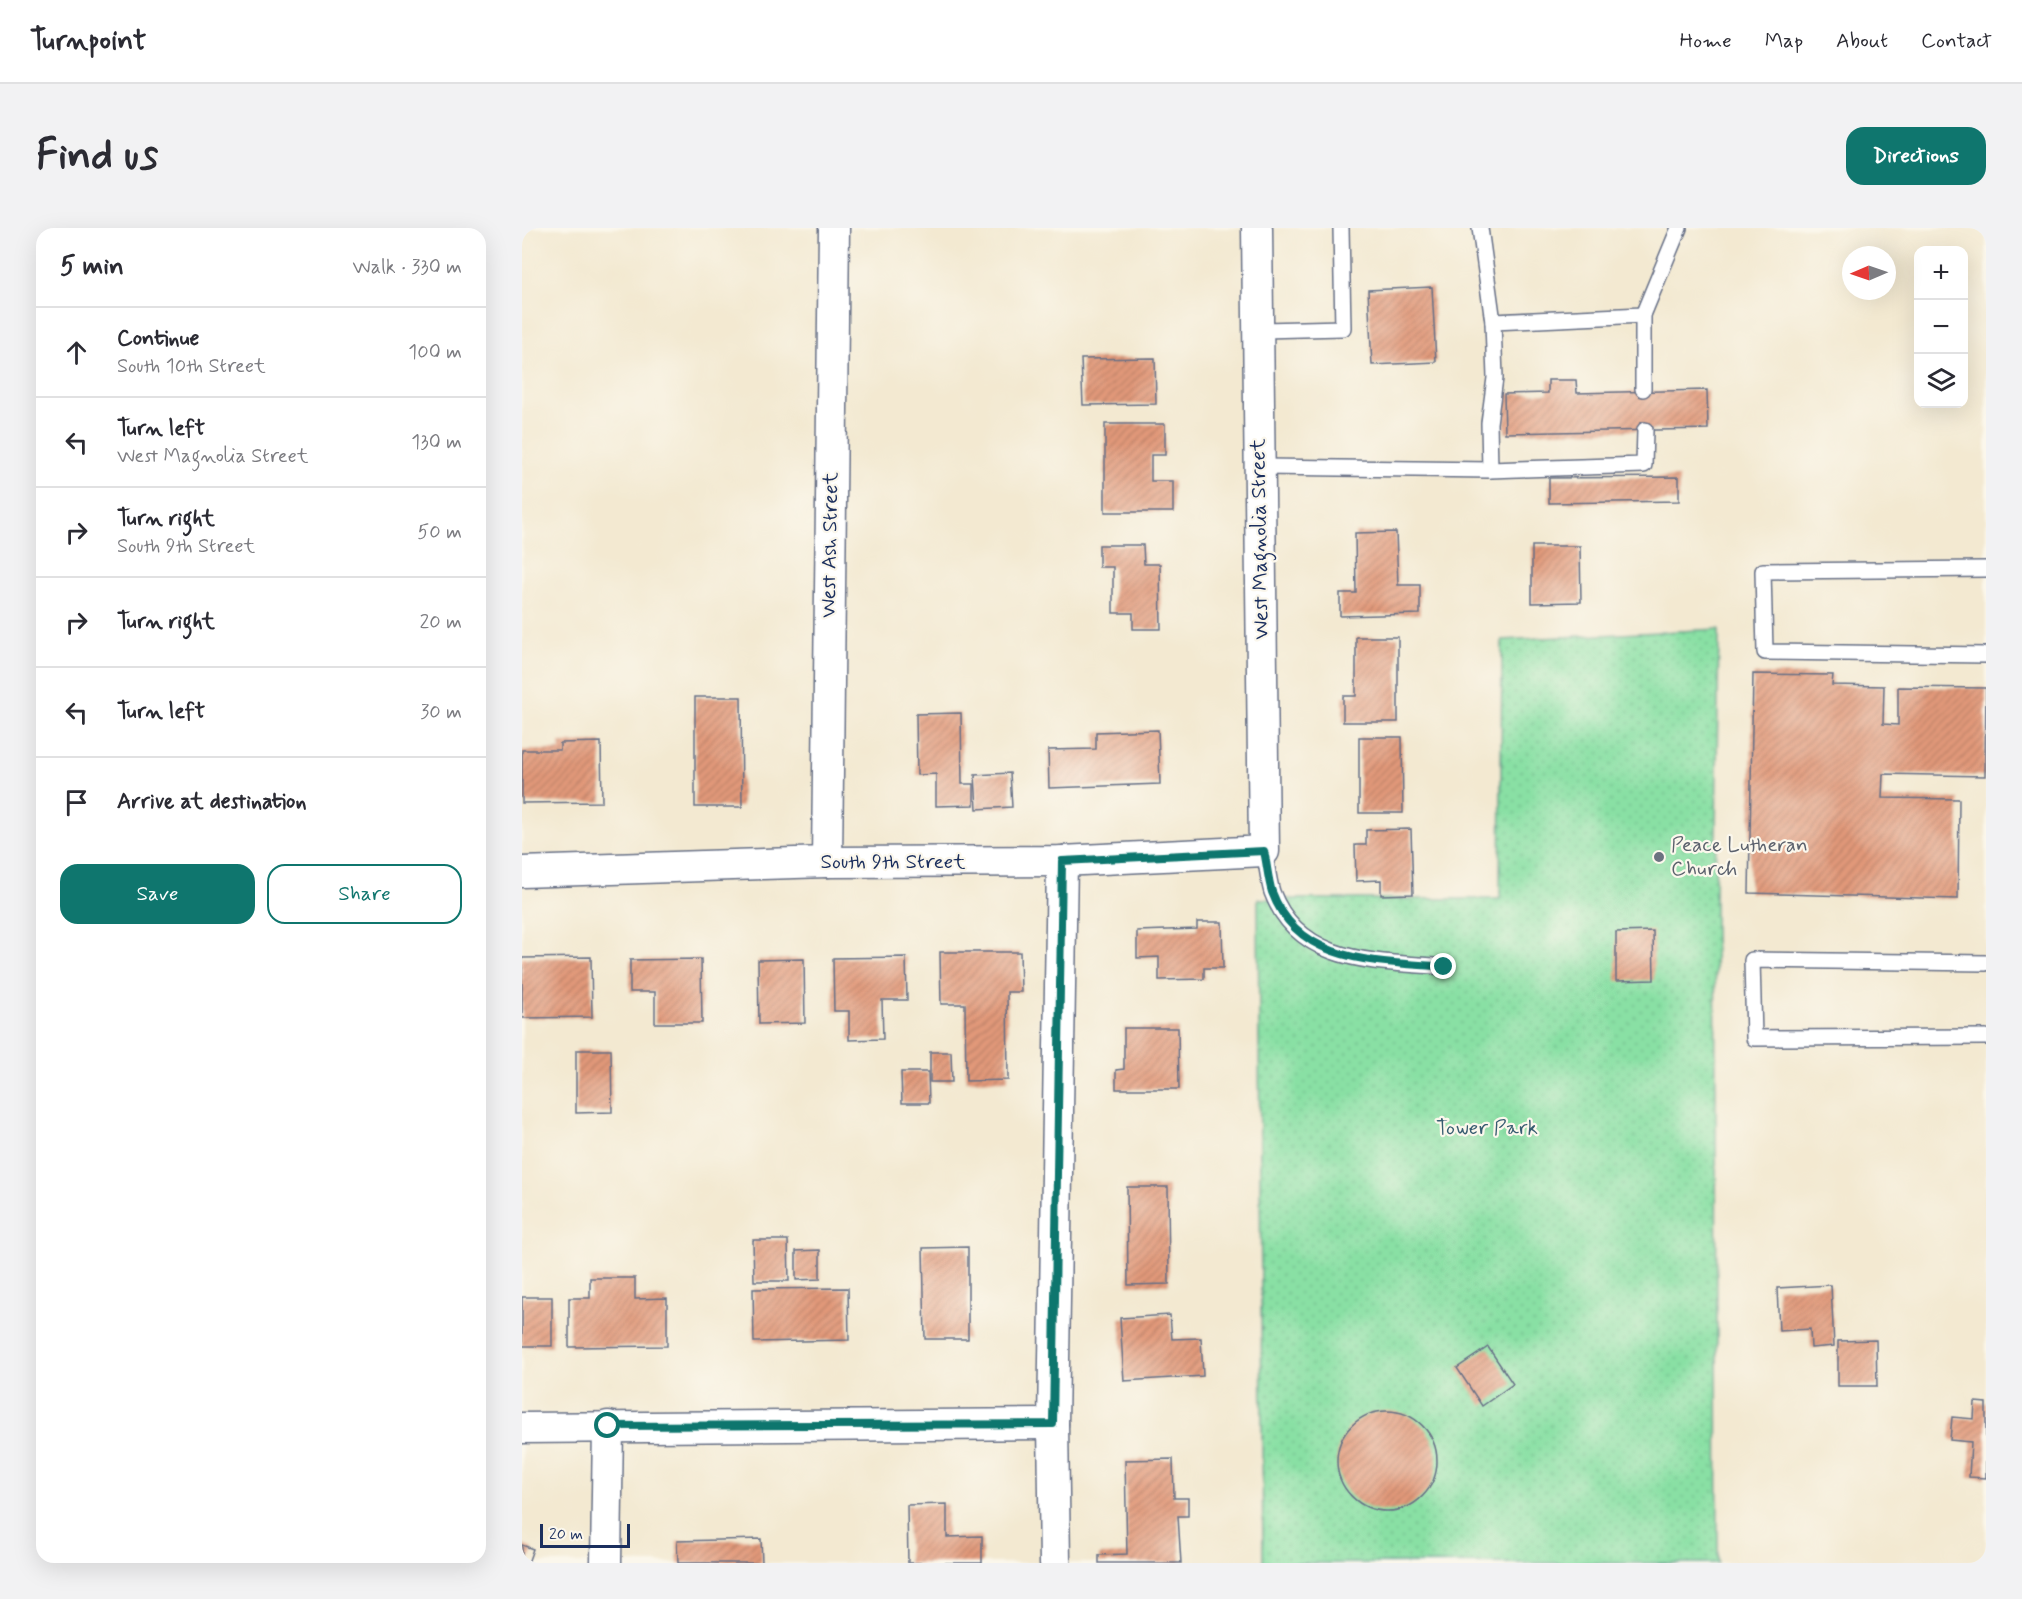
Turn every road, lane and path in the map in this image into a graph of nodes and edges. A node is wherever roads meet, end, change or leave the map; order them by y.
1 (834, 228) edge
2 (1257, 228) edge
3 (1341, 228) edge
4 (1480, 228) edge
5 (1679, 228) edge
6 (1643, 315) junction
7 (1493, 322) junction
8 (1258, 330) junction
9 (1644, 389) dead end
10 (1645, 430) dead end
11 (1259, 467) junction
12 (1490, 470) junction
13 (1986, 569) edge
14 (1986, 655) edge
15 (1264, 851) junction
16 (1062, 861) junction
17 (826, 862) junction
18 (522, 872) edge
19 (1986, 963) edge
20 (1444, 967) dead end
21 (1986, 1037) edge
22 (1053, 1424) junction
23 (608, 1426) junction
24 (522, 1428) edge
25 (606, 1563) edge
26 (1054, 1563) edge

1 - 17 street, West Ash Street
2 - 8 street, West Magnolia Street
3 - 8 lane
4 - 7 lane
5 - 6 lane
6 - 7 lane
6 - 9 lane
7 - 12 lane
8 - 11 street, West Magnolia Street
10 - 12 lane
11 - 12 lane
11 - 15 street, West Magnolia Street
13 - 14 lane
15 - 16 street, South 9th Street
15 - 20 lane
16 - 17 street, South 9th Street
16 - 22 street
17 - 18 street, South 9th Street
19 - 21 lane
22 - 23 street
22 - 26 street
23 - 24 street
23 - 25 street

